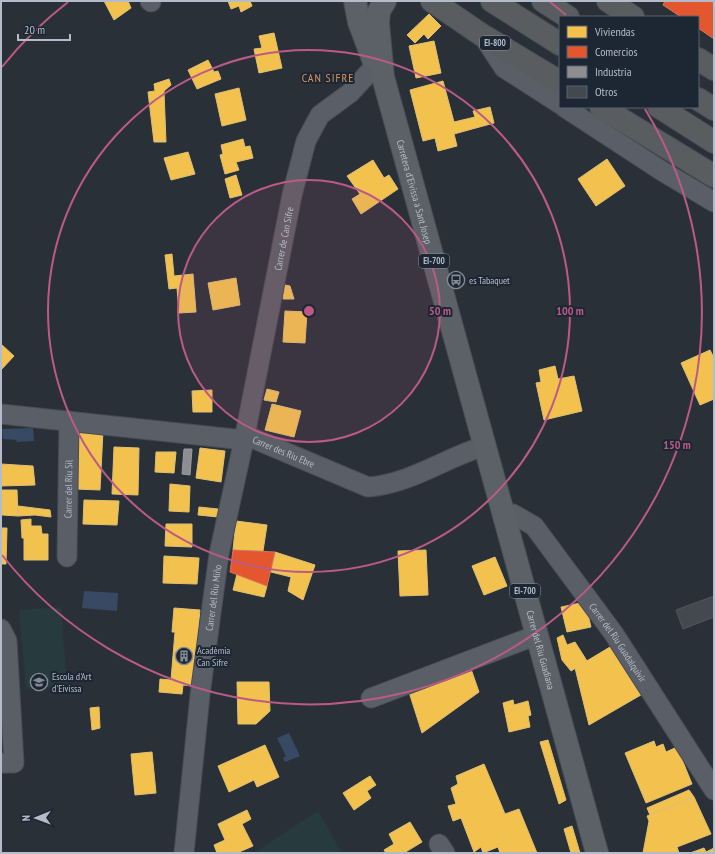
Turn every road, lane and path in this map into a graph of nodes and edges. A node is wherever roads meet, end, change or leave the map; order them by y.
1 (356, 1) edge
2 (385, 1) edge
3 (432, 1) edge
4 (492, 1) edge
5 (543, 1) edge
6 (608, 1) edge
7 (566, 16) edge
8 (631, 16) edge
9 (482, 35) junction
10 (559, 43) edge
11 (699, 60) edge
12 (714, 69) edge
13 (379, 71) junction
14 (559, 81) edge
15 (699, 100) edge
16 (559, 103) edge
17 (566, 108) edge
18 (603, 108) edge
19 (661, 108) edge
20 (714, 109) edge
21 (714, 142) edge
22 (714, 176) edge
23 (714, 202) edge
24 (1, 414) edge
25 (69, 421) junction
26 (244, 440) junction
27 (484, 446) junction
28 (504, 516) junction
29 (67, 557) dead end
30 (1, 629) edge
31 (537, 635) junction
32 (371, 698) dead end
33 (695, 760) junction
34 (1, 763) edge
35 (714, 765) edge
36 (714, 790) edge
37 (184, 853) edge
38 (597, 853) edge

1 - 13 main road, Carretera d'Eivissa a Sant Josep / EI-700
2 - 13 main road, Carretera d'Eivissa a Sant Josep / EI-700
3 - 9 highway, EI-800
4 - 10 highway
5 - 7 highway
6 - 8 highway
9 - 14 highway, EI-800
9 - 16 street
11 - 12 highway
13 - 26 street, Carrer de Can Sifre
13 - 27 main road, Carretera d'Eivissa a Sant Josep / EI-700
15 - 20 highway
17 - 23 street
18 - 22 highway
19 - 21 highway
24 - 25 street, Carrer des Riu Ebre
25 - 26 street, Carrer des Riu Ebre
25 - 29 street, Carrer del Riu Sil
26 - 27 street, Carrer des Riu Ebre
26 - 37 street, Carrer del Riu Miño
27 - 28 main road, Carrer del Riu Guadiana / EI-700
28 - 31 main road, Carrer del Riu Guadiana / EI-700
28 - 33 street, Carrer del Riu Guadalquivir
30 - 34 street
31 - 32 street
31 - 38 main road, Carrer del Riu Guadiana / EI-700
33 - 35 street
33 - 36 street, Carrer del Riu Guadalquivir

